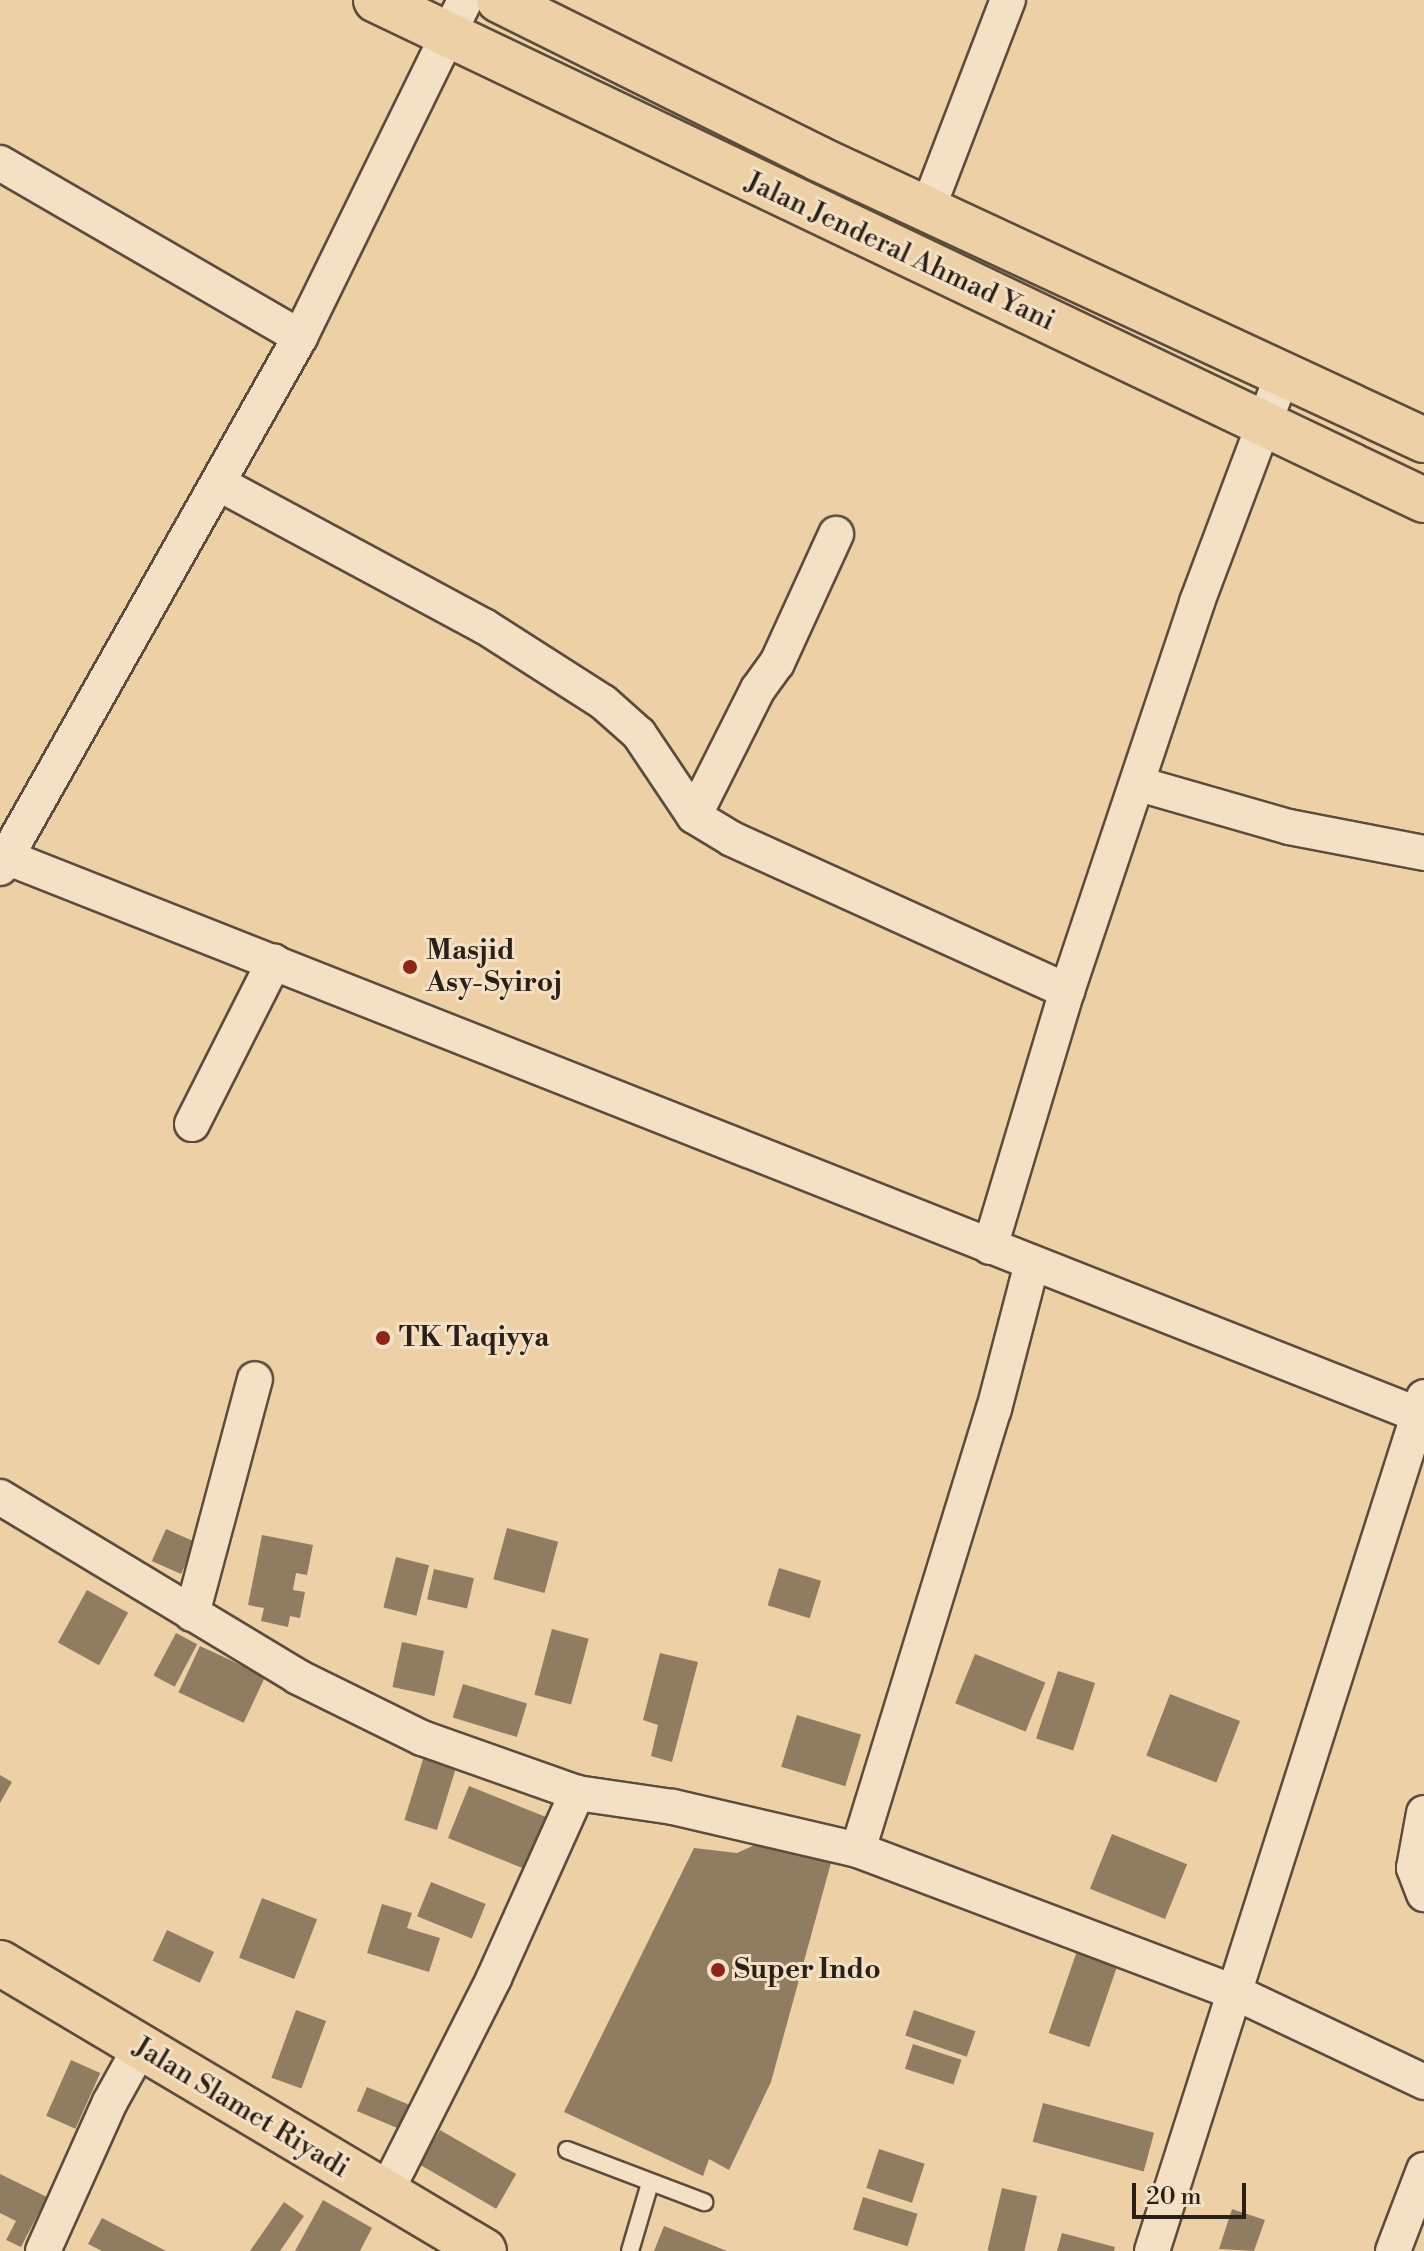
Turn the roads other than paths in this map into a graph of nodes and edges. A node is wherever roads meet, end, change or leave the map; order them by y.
1 (376, 0) edge
2 (499, 0) edge
3 (1008, 0) edge
4 (456, 18) edge
5 (0, 163) edge
6 (928, 208) junction
7 (300, 337) junction
8 (1283, 373) junction
9 (1263, 424) junction
10 (1424, 440) edge
11 (218, 483) junction
12 (1424, 500) edge
13 (836, 534) dead end
14 (1139, 784) junction
15 (694, 816) junction
16 (1424, 853) edge
17 (3, 862) edge
18 (274, 962) junction
19 (1067, 991) junction
20 (192, 1124) dead end
21 (990, 1247) junction
22 (1032, 1263) junction
23 (255, 1379) dead end
24 (1421, 1409) edge
25 (0, 1497) edge
26 (192, 1614) junction
27 (577, 1793) junction
28 (1424, 1813) edge
29 (858, 1850) junction
30 (1424, 1894) edge
31 (0, 1963) edge
32 (1236, 1993) junction
33 (140, 2048) junction
34 (1424, 2082) edge
35 (567, 2150) dead end
36 (1424, 2170) edge
37 (650, 2183) junction
38 (385, 2194) junction
39 (704, 2202) dead end
40 (43, 2251) edge
41 (484, 2251) edge
42 (630, 2251) edge
43 (1152, 2251) edge
44 (1393, 2251) edge

1 - 4 main road, Jalan Jenderal Ahmad Yani
2 - 6 main road, Jalan Jenderal Ahmad Yani
3 - 6 street
4 - 7 street
4 - 9 main road, Jalan Jenderal Ahmad Yani
5 - 7 street
6 - 8 main road, Jalan Jenderal Ahmad Yani
7 - 11 street
8 - 9 street
8 - 10 main road, Jalan Jenderal Ahmad Yani
9 - 12 main road, Jalan Jenderal Ahmad Yani
9 - 14 street
11 - 15 street
11 - 17 street
13 - 15 street
14 - 16 street
14 - 19 street
15 - 19 street
17 - 18 street
18 - 20 street
18 - 21 street
19 - 21 street
21 - 22 street
22 - 24 street
22 - 29 street
23 - 26 street
24 - 32 street
25 - 26 street
26 - 27 street
27 - 29 street
27 - 38 street
28 - 30 street
29 - 32 street
31 - 33 main road, Jalan Slamet Riyadi
32 - 34 street
32 - 43 street
33 - 38 main road, Jalan Slamet Riyadi
33 - 40 street
35 - 37 lane
36 - 44 street
37 - 39 lane
37 - 42 lane
38 - 41 main road, Jalan Slamet Riyadi

